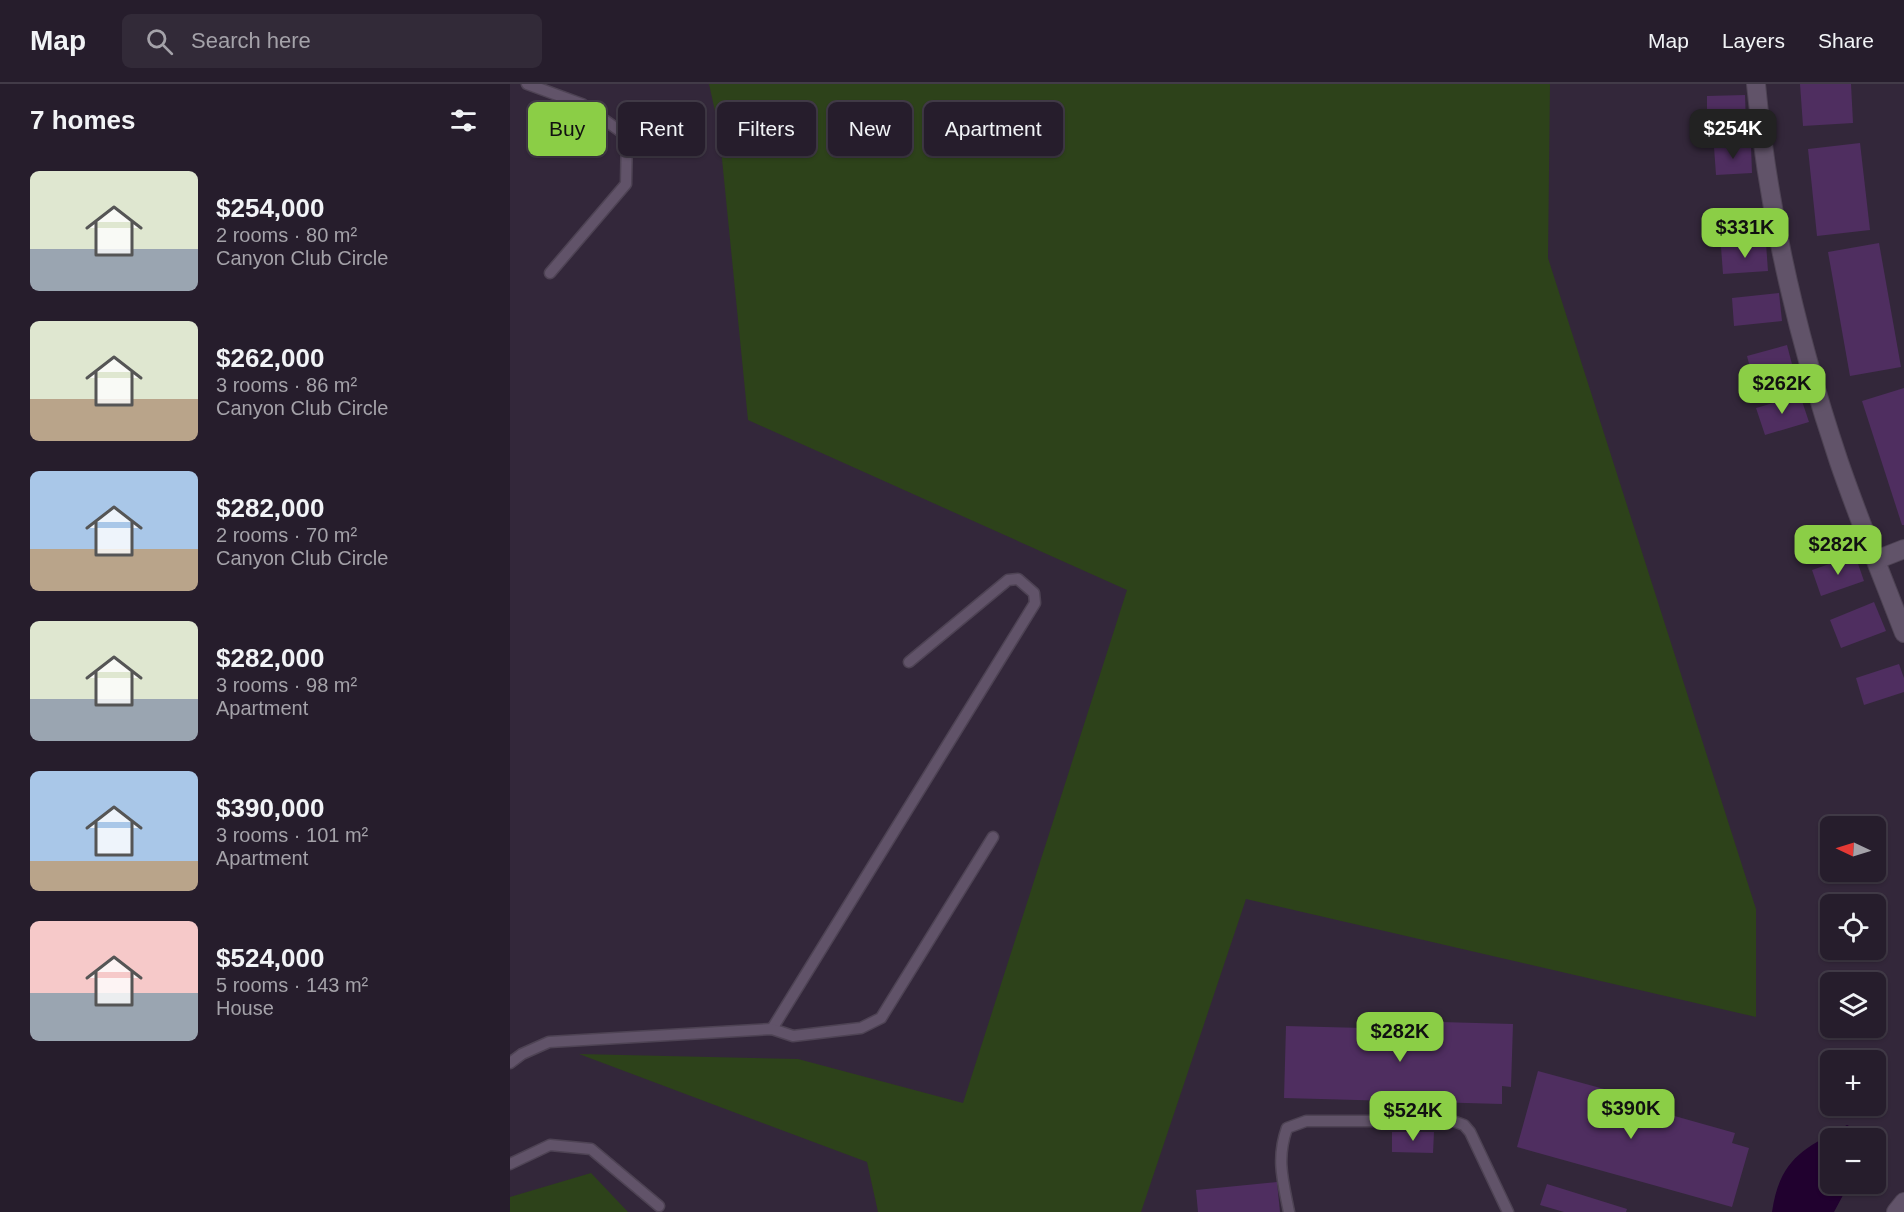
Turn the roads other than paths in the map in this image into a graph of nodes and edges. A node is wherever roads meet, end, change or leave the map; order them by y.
1 (527, 84) edge
2 (1756, 84) edge
3 (550, 273) dead end
4 (1904, 549) edge
5 (1876, 560) junction
6 (1904, 633) edge
7 (909, 662) dead end
8 (993, 837) dead end
9 (772, 1029) junction
10 (510, 1063) edge
11 (510, 1164) edge
12 (1904, 1202) edge
13 (659, 1206) dead end
14 (1289, 1212) edge
15 (1508, 1212) edge
16 (1896, 1212) edge

1 - 3 lane
2 - 5 street
4 - 5 street
5 - 6 street
7 - 9 lane
8 - 9 lane
9 - 10 lane
11 - 13 lane
12 - 16 street
14 - 15 lane

